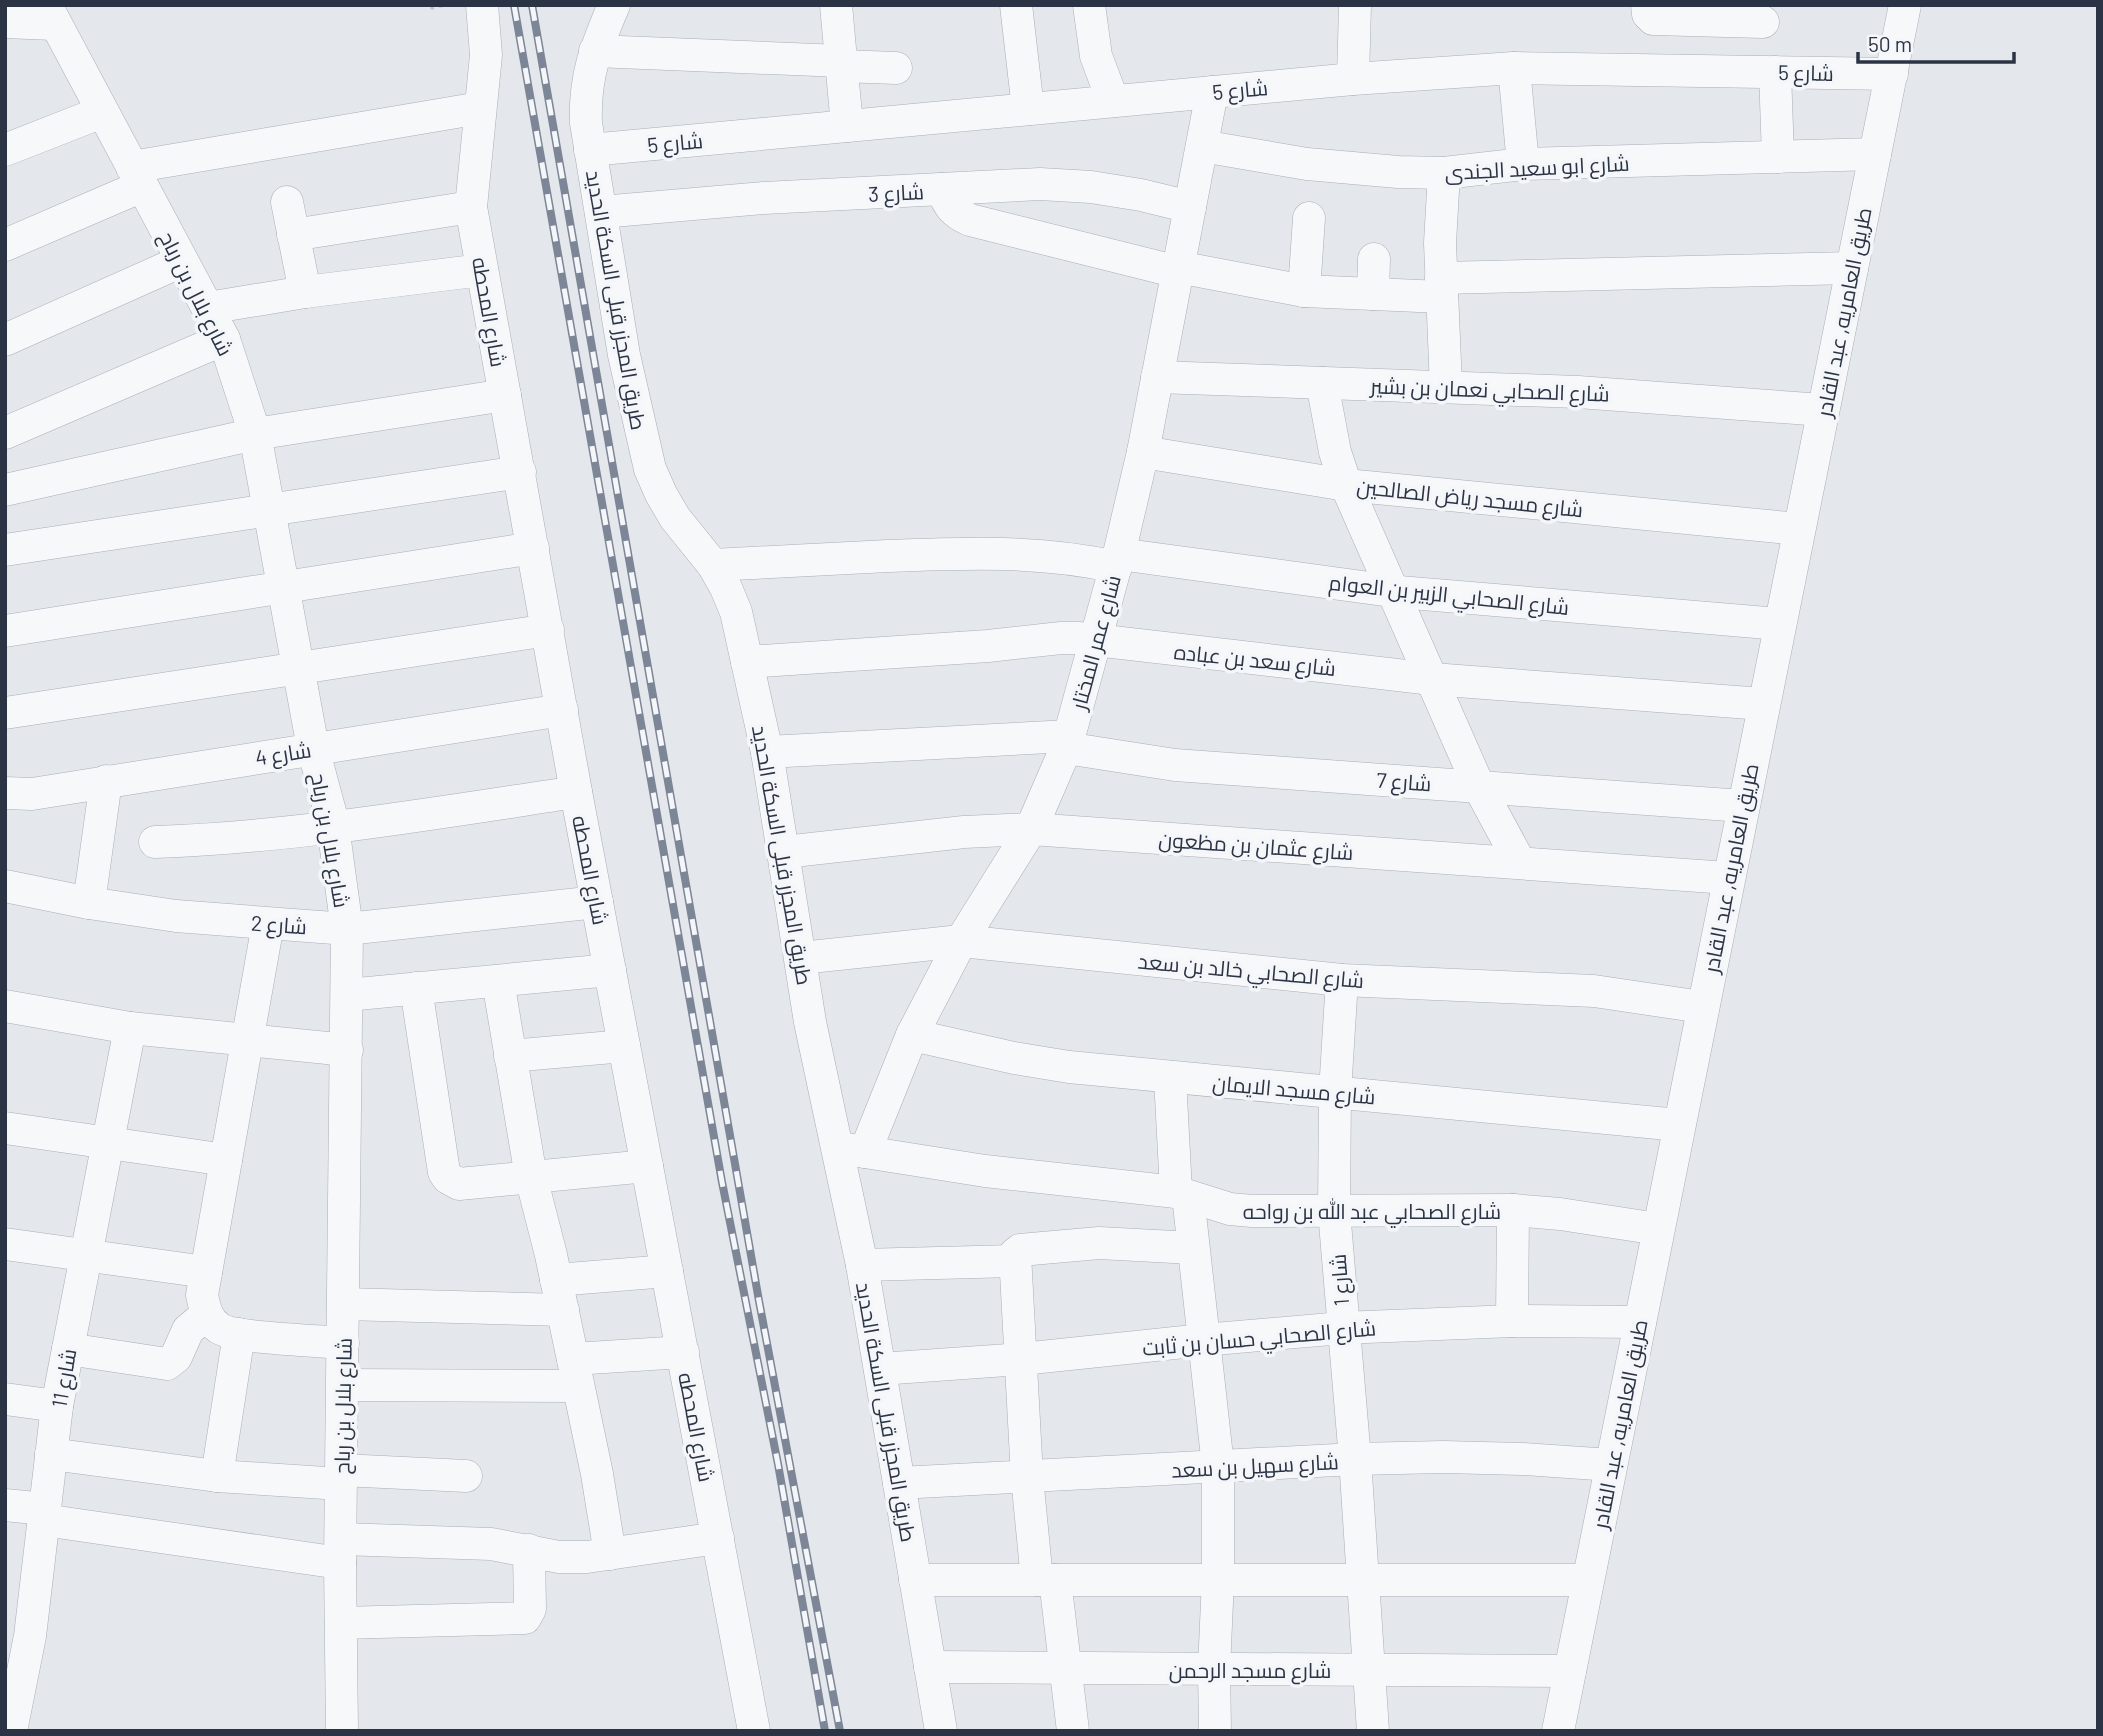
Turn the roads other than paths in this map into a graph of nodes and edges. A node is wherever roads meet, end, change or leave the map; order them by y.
1 (482, 5) edge
2 (614, 5) edge
3 (836, 5) edge
4 (1016, 5) edge
5 (1089, 5) edge
6 (1355, 5) edge
7 (1647, 5) edge
8 (1905, 5) edge
9 (1763, 14) edge
10 (50, 15) edge
11 (5, 22) edge
12 (594, 51) junction
13 (841, 64) junction
14 (896, 68) dead end
15 (1514, 68) junction
16 (1770, 72) junction
17 (1892, 74) junction
18 (1353, 79) junction
19 (1212, 92) junction
20 (1113, 101) junction
21 (480, 108) junction
22 (1028, 109) junction
23 (102, 112) junction
24 (847, 126) junction
25 (1202, 146) junction
26 (5, 150) edge
27 (590, 150) junction
28 (1875, 154) junction
29 (1778, 157) junction
30 (1523, 164) junction
31 (1444, 173) junction
32 (137, 177) junction
33 (942, 190) junction
34 (287, 202) dead end
35 (471, 207) junction
36 (1190, 207) junction
37 (601, 212) junction
38 (1309, 218) dead end
39 (293, 235) junction
40 (5, 245) edge
41 (1374, 259) dead end
42 (182, 261) junction
43 (1852, 268) junction
44 (482, 270) junction
45 (1178, 270) junction
46 (1441, 287) junction
47 (1304, 291) junction
48 (305, 292) junction
49 (1373, 294) junction
50 (208, 309) junction
51 (224, 339) junction
52 (5, 340) edge
53 (1157, 377) junction
54 (1322, 383) junction
55 (1446, 387) junction
56 (505, 394) junction
57 (1823, 410) junction
58 (5, 433) edge
59 (255, 434) junction
60 (1143, 452) junction
61 (520, 472) junction
62 (1346, 485) junction
63 (5, 490) edge
64 (269, 511) junction
65 (1799, 529) junction
66 (533, 548) junction
67 (5, 550) edge
68 (1118, 560) junction
69 (713, 565) junction
70 (283, 587) junction
71 (1392, 591) junction
72 (1780, 624) junction
73 (548, 630) junction
74 (5, 631) edge
75 (1096, 641) junction
76 (747, 662) junction
77 (298, 668) junction
78 (1432, 679) junction
79 (1763, 704) junction
80 (562, 710) junction
81 (5, 713) edge
82 (1068, 742) junction
83 (313, 748) junction
84 (767, 752) junction
85 (106, 781) junction
86 (1479, 787) junction
87 (576, 792) junction
88 (5, 793) edge
89 (1742, 806) junction
90 (333, 828) junction
91 (1031, 829) junction
92 (155, 842) dead end
93 (784, 852) junction
94 (1520, 863) junction
95 (1728, 878) junction
96 (5, 886) edge
97 (597, 902) junction
98 (89, 903) junction
99 (268, 924) junction
100 (347, 929) junction
101 (961, 941) junction
102 (801, 958) junction
103 (610, 970) junction
104 (1342, 980) junction
105 (498, 981) junction
106 (416, 988) junction
107 (347, 995) junction
108 (5, 1006) edge
109 (1702, 1007) junction
110 (130, 1028) junction
111 (912, 1035) junction
112 (247, 1040) junction
113 (624, 1046) junction
114 (347, 1050) junction
115 (510, 1056) junction
116 (1170, 1077) junction
117 (1335, 1092) junction
118 (1679, 1125) junction
119 (5, 1128) edge
120 (108, 1143) junction
121 (851, 1150) junction
122 (226, 1160) junction
123 (647, 1166) junction
124 (531, 1177) junction
125 (1182, 1194) junction
126 (1513, 1210) junction
127 (1334, 1211) junction
128 (1658, 1229) junction
129 (5, 1244) edge
130 (1193, 1248) junction
131 (86, 1256) junction
132 (1014, 1261) junction
133 (862, 1265) junction
134 (667, 1271) junction
135 (206, 1272) junction
136 (560, 1295) junction
137 (344, 1304) junction
138 (206, 1315) junction
139 (1512, 1321) junction
140 (1640, 1322) junction
141 (1342, 1328) junction
142 (239, 1334) junction
143 (1203, 1340) junction
144 (343, 1343) junction
145 (68, 1349) junction
146 (683, 1352) junction
147 (1022, 1359) junction
148 (880, 1369) junction
149 (576, 1372) junction
150 (343, 1385) junction
151 (5, 1399) edge
152 (57, 1406) junction
153 (51, 1454) junction
154 (1355, 1459) junction
155 (1611, 1465) junction
156 (1218, 1466) junction
157 (217, 1476) junction
158 (466, 1476) dead end
159 (342, 1477) junction
160 (1027, 1477) junction
161 (899, 1483) junction
162 (5, 1505) edge
163 (45, 1514) junction
164 (719, 1538) junction
165 (529, 1550) junction
166 (341, 1551) junction
167 (610, 1554) junction
168 (1363, 1578) junction
169 (1218, 1579) junction
170 (915, 1580) junction
171 (1046, 1580) junction
172 (1588, 1580) junction
173 (341, 1623) junction
174 (930, 1667) junction
175 (1065, 1668) junction
176 (14, 1669) edge
177 (1214, 1669) junction
178 (1369, 1670) junction
179 (1570, 1671) junction
180 (11, 1731) edge
181 (342, 1731) edge
182 (754, 1731) edge
183 (941, 1731) edge
184 (1073, 1731) edge
185 (1215, 1731) edge
186 (1373, 1731) edge
187 (1558, 1731) edge

1 - 21 street, شارع المحطه
2 - 12 street, طريق المجزر قبلى السكة الحديد
3 - 13 street
4 - 22 street
5 - 20 street
6 - 18 street
7 - 9 street
8 - 17 street, طريق العامريه, عبد القادر
9 - 16 street
10 - 11 street
10 - 23 street, شارع بلال بن رباح
12 - 13 street
12 - 27 street, طريق المجزر قبلى السكة الحديد
13 - 14 street
13 - 24 street
15 - 16 street, شارع 5
15 - 18 street, شارع 5
15 - 30 street
16 - 17 street, شارع 5
16 - 29 street
17 - 28 street, طريق العامريه, عبد القادر
18 - 19 street, شارع 5
19 - 20 street, شارع 5
19 - 25 street, شارع عمر المختار
20 - 22 street, شارع 5
21 - 32 street
21 - 35 street, شارع المحطه
22 - 24 street, شارع 5
23 - 26 street
23 - 32 street, شارع بلال بن رباح
24 - 27 street, شارع 5
25 - 31 street, شارع ابو سعيد الجندى
25 - 36 street, شارع عمر المختار
27 - 37 street, طريق المجزر قبلى السكة الحديد
28 - 29 street, شارع ابو سعيد الجندى
28 - 43 street, طريق العامريه, عبد القادر
29 - 30 street, شارع ابو سعيد الجندى
30 - 31 street, شارع ابو سعيد الجندى
31 - 46 street
32 - 40 street
32 - 42 street, شارع بلال بن رباح
33 - 36 street, شارع 3
33 - 37 street, شارع 3
33 - 45 street
34 - 39 street
35 - 39 street
35 - 44 street, شارع المحطه
36 - 45 street, شارع عمر المختار
37 - 69 street, طريق المجزر قبلى السكة الحديد
38 - 47 street
39 - 48 street
41 - 49 street
42 - 50 street, شارع بلال بن رباح
42 - 52 street
43 - 46 street
43 - 57 street, طريق العامريه, عبد القادر
44 - 48 street
44 - 56 street, شارع المحطه
45 - 47 street
45 - 53 street, شارع عمر المختار
46 - 49 street
46 - 55 street
47 - 49 street
48 - 50 street
50 - 51 street, شارع بلال بن رباح
51 - 58 street
51 - 59 street, شارع بلال بن رباح
53 - 54 street, شارع الصحابي نعمان بن بشير
53 - 60 street, شارع عمر المختار
54 - 55 street, شارع الصحابي نعمان بن بشير
54 - 62 street
55 - 57 street, شارع الصحابي نعمان بن بشير
56 - 59 street
56 - 61 street, شارع المحطه
57 - 65 street, طريق العامريه, عبد القادر
59 - 63 street
59 - 64 street, شارع بلال بن رباح
60 - 62 street, شارع مسجد رياض الصالحين
60 - 68 street, شارع عمر المختار
61 - 64 street
61 - 66 street, شارع المحطه
62 - 65 street, شارع مسجد رياض الصالحين
62 - 71 street
64 - 67 street
64 - 70 street, شارع بلال بن رباح
65 - 72 street, طريق العامريه, عبد القادر
66 - 70 street
66 - 73 street, شارع المحطه
68 - 69 street, شارع الصحابي الزبير بن العوام
68 - 71 street, شارع الصحابي الزبير بن العوام
68 - 75 street, شارع عمر المختار
69 - 76 street, طريق المجزر قبلى السكة الحديد
70 - 74 street
70 - 77 street, شارع بلال بن رباح
71 - 72 street, شارع الصحابي الزبير بن العوام
71 - 78 street
72 - 79 street, طريق العامريه, عبد القادر
73 - 77 street
73 - 80 street, شارع المحطه
75 - 76 street, شارع سعد بن عباده
75 - 78 street, شارع سعد بن عباده
75 - 82 street, شارع عمر المختار
76 - 84 street, طريق المجزر قبلى السكة الحديد
77 - 81 street
77 - 83 street, شارع بلال بن رباح
78 - 79 street, شارع سعد بن عباده
78 - 86 street
79 - 89 street, طريق العامريه, عبد القادر
80 - 83 street, شارع 4
80 - 87 street, شارع المحطه
82 - 84 street, شارع 7
82 - 86 street, شارع 7
82 - 91 street, شارع عمر المختار
83 - 85 street, شارع 4
83 - 90 street, شارع بلال بن رباح
84 - 93 street, طريق المجزر قبلى السكة الحديد
85 - 88 street, شارع 4
85 - 98 street
86 - 89 street, شارع 7
86 - 94 street
87 - 90 street
87 - 97 street, شارع المحطه
89 - 95 street, طريق العامريه, عبد القادر
90 - 92 street
90 - 100 street, شارع بلال بن رباح
91 - 93 street, شارع عثمان بن مظعون
91 - 94 street, شارع عثمان بن مظعون
91 - 101 street, شارع عمر المختار
93 - 102 street, طريق المجزر قبلى السكة الحديد
94 - 95 street, شارع عثمان بن مظعون
95 - 109 street, طريق العامريه, عبد القادر
96 - 98 street, شارع 2
97 - 100 street, شارع 2
97 - 103 street, شارع المحطه
98 - 99 street, شارع 2
99 - 100 street, شارع 2
99 - 112 street
100 - 107 street, شارع بلال بن رباح
101 - 102 street, شارع الصحابي خالد بن سعد
101 - 104 street, شارع الصحابي خالد بن سعد
101 - 111 street, شارع عمر المختار
102 - 121 street, طريق المجزر قبلى السكة الحديد
103 - 105 street
103 - 113 street, شارع المحطه
104 - 109 street, شارع الصحابي خالد بن سعد
104 - 117 street, شارع 1
105 - 106 street
105 - 115 street
106 - 107 street
106 - 124 street
107 - 114 street, شارع بلال بن رباح
108 - 110 street
109 - 118 street, طريق العامريه, عبد القادر
110 - 112 street
110 - 120 street, شارع 11
111 - 116 street, شارع مسجد الايمان
111 - 121 street, شارع عمر المختار
112 - 114 street
112 - 122 street
113 - 115 street
113 - 123 street, شارع المحطه
114 - 137 street, شارع بلال بن رباح
115 - 124 street
116 - 117 street, شارع مسجد الايمان
116 - 125 street
117 - 118 street, شارع مسجد الايمان
117 - 127 street, شارع 1
118 - 128 street, طريق العامريه, عبد القادر
119 - 120 street
120 - 122 street
120 - 131 street, شارع 11
121 - 125 street, شارع الصحابي عبد الله بن رواحه
121 - 133 street, طريق المجزر قبلى السكة الحديد
122 - 135 street
123 - 124 street
123 - 134 street, شارع المحطه
124 - 136 street
125 - 127 street, شارع الصحابي عبد الله بن رواحه
125 - 130 street
126 - 127 street, شارع الصحابي عبد الله بن رواحه
126 - 128 street, شارع الصحابي عبد الله بن رواحه
126 - 139 street
127 - 141 street, شارع 1
128 - 140 street, طريق العامريه, عبد القادر
129 - 131 street
130 - 132 street
130 - 143 street
131 - 135 street
131 - 145 street, شارع 11
132 - 133 street
132 - 147 street
133 - 148 street, طريق المجزر قبلى السكة الحديد
134 - 136 street
134 - 146 street, شارع المحطه
135 - 138 street
136 - 137 street
136 - 149 street
137 - 144 street, شارع بلال بن رباح
138 - 142 street
138 - 145 street
139 - 140 street, شارع الصحابي حسان بن ثابت
139 - 141 street, شارع الصحابي حسان بن ثابت
140 - 155 street, طريق العامريه, عبد القادر
141 - 143 street, شارع الصحابي حسان بن ثابت
141 - 154 street, شارع 1
142 - 144 street
142 - 157 street
143 - 147 street, شارع الصحابي حسان بن ثابت
143 - 156 street
144 - 150 street, شارع بلال بن رباح
145 - 152 street, شارع 11
146 - 149 street
146 - 164 street, شارع المحطه
147 - 148 street, شارع الصحابي حسان بن ثابت
147 - 160 street
148 - 161 street, طريق المجزر قبلى السكة الحديد
149 - 150 street
149 - 167 street
150 - 159 street, شارع بلال بن رباح
151 - 152 street
152 - 153 street, شارع 11
153 - 157 street
153 - 163 street, شارع 11
154 - 155 street, شارع سهيل بن سعد
154 - 156 street, شارع سهيل بن سعد
154 - 168 street, شارع 1
155 - 172 street, طريق العامريه, عبد القادر
156 - 160 street, شارع سهيل بن سعد
156 - 169 street
157 - 159 street
158 - 159 street
159 - 166 street, شارع بلال بن رباح
160 - 161 street, شارع سهيل بن سعد
160 - 171 street
161 - 170 street, طريق المجزر قبلى السكة الحديد
162 - 163 street
163 - 166 street
163 - 176 street, شارع 11
164 - 167 street
164 - 182 street, شارع المحطه
165 - 166 street
165 - 167 street
165 - 173 street
166 - 173 street, شارع بلال بن رباح
168 - 169 street
168 - 172 street
168 - 178 street, شارع 1
169 - 171 street
169 - 177 street
170 - 171 street
170 - 174 street, طريق المجزر قبلى السكة الحديد
171 - 175 street
172 - 179 street, طريق العامريه, عبد القادر
173 - 181 street, شارع بلال بن رباح
174 - 175 street, شارع مسجد الرحمن
174 - 183 street, طريق المجزر قبلى السكة الحديد
175 - 177 street, شارع مسجد الرحمن
175 - 184 street
176 - 180 street, شارع 11
177 - 178 street, شارع مسجد الرحمن
177 - 185 street
178 - 179 street, شارع مسجد الرحمن
178 - 186 street, شارع 1
179 - 187 street, طريق العامريه, عبد القادر

